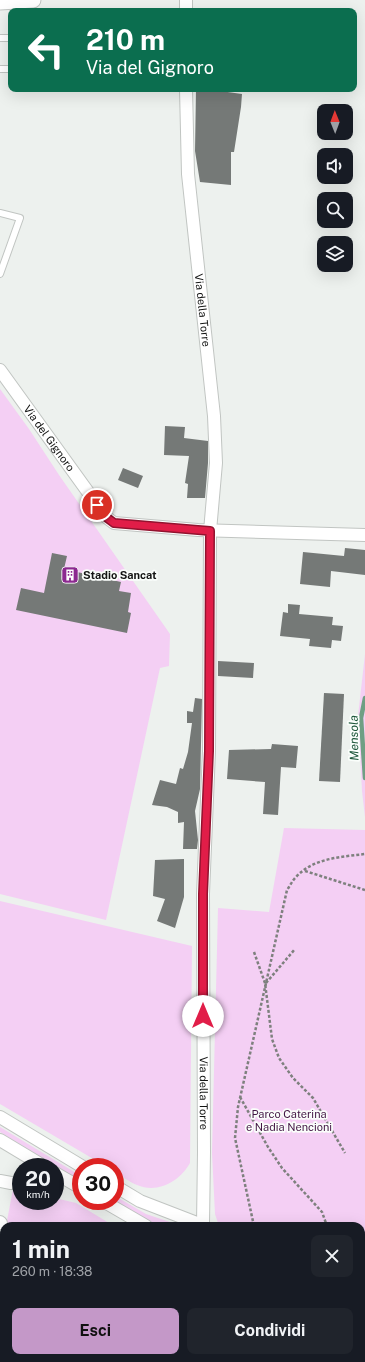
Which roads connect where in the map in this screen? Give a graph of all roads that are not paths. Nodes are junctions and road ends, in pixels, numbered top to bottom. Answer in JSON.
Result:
{"nodes":[{"id":1,"x":33,"y":0,"type":"edge"},
{"id":2,"x":0,"y":2,"type":"edge"},
{"id":3,"x":186,"y":92,"type":"edge"},
{"id":4,"x":0,"y":213,"type":"edge"},
{"id":5,"x":0,"y":274,"type":"edge"},
{"id":6,"x":0,"y":370,"type":"edge"},
{"id":7,"x":210,"y":531,"type":"junction"},
{"id":8,"x":365,"y":536,"type":"edge"},
{"id":9,"x":0,"y":1117,"type":"edge"},
{"id":10,"x":0,"y":1140,"type":"edge"},
{"id":11,"x":30,"y":1158,"type":"edge"},
{"id":12,"x":72,"y":1160,"type":"edge"},
{"id":13,"x":124,"y":1191,"type":"edge"},
{"id":14,"x":118,"y":1210,"type":"edge"},
{"id":15,"x":139,"y":1222,"type":"edge"},
{"id":16,"x":192,"y":1222,"type":"edge"},
{"id":17,"x":199,"y":1222,"type":"edge"}],
"edges":[{"from":1,"to":2,"type":"street"},
{"from":3,"to":7,"type":"street","name":"Via della Torre"},
{"from":4,"to":5,"type":"lane"},
{"from":6,"to":7,"type":"street","name":"Via del Gignoro"},
{"from":7,"to":8,"type":"street"},
{"from":7,"to":17,"type":"street","name":"Via della Torre"},
{"from":9,"to":12,"type":"street"},
{"from":10,"to":11,"type":"street"},
{"from":13,"to":16,"type":"street"},
{"from":14,"to":15,"type":"street"}]}
